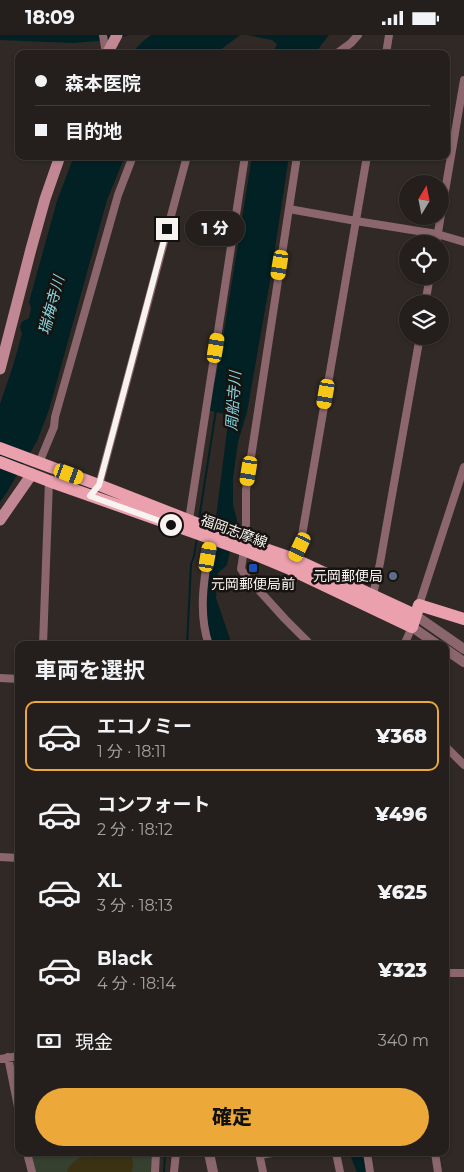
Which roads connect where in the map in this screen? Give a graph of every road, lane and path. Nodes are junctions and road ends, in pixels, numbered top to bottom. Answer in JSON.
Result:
{"nodes":[{"id":1,"x":358,"y":35,"type":"edge"},
{"id":2,"x":389,"y":35,"type":"edge"},
{"id":3,"x":341,"y":50,"type":"edge"},
{"id":4,"x":387,"y":50,"type":"edge"},
{"id":5,"x":464,"y":80,"type":"edge"},
{"id":6,"x":59,"y":160,"type":"edge"},
{"id":7,"x":132,"y":160,"type":"edge"},
{"id":8,"x":186,"y":160,"type":"edge"},
{"id":9,"x":244,"y":160,"type":"edge"},
{"id":10,"x":296,"y":160,"type":"edge"},
{"id":11,"x":366,"y":160,"type":"edge"},
{"id":12,"x":450,"y":160,"type":"edge"},
{"id":13,"x":450,"y":160,"type":"edge"},
{"id":14,"x":289,"y":209,"type":"junction"},
{"id":15,"x":356,"y":221,"type":"junction"},
{"id":16,"x":437,"y":234,"type":"junction"},
{"id":17,"x":464,"y":242,"type":"edge"},
{"id":18,"x":418,"y":345,"type":"edge"},
{"id":19,"x":0,"y":369,"type":"edge"},
{"id":20,"x":0,"y":448,"type":"edge"},
{"id":21,"x":0,"y":462,"type":"edge"},
{"id":22,"x":39,"y":463,"type":"junction"},
{"id":23,"x":464,"y":467,"type":"edge"},
{"id":24,"x":32,"y":474,"type":"junction"},
{"id":25,"x":48,"y":481,"type":"junction"},
{"id":26,"x":99,"y":485,"type":"junction"},
{"id":27,"x":90,"y":496,"type":"junction"},
{"id":28,"x":0,"y":520,"type":"edge"},
{"id":29,"x":188,"y":525,"type":"junction"},
{"id":30,"x":211,"y":539,"type":"junction"},
{"id":31,"x":242,"y":544,"type":"junction"},
{"id":32,"x":292,"y":564,"type":"junction"},
{"id":33,"x":373,"y":595,"type":"junction"},
{"id":34,"x":415,"y":616,"type":"junction"},
{"id":35,"x":464,"y":619,"type":"edge"},
{"id":36,"x":43,"y":641,"type":"edge"},
{"id":37,"x":207,"y":641,"type":"edge"},
{"id":38,"x":307,"y":641,"type":"edge"},
{"id":39,"x":406,"y":641,"type":"edge"},
{"id":40,"x":435,"y":641,"type":"edge"},
{"id":41,"x":464,"y":649,"type":"edge"},
{"id":42,"x":449,"y":652,"type":"edge"},
{"id":43,"x":464,"y":662,"type":"edge"},
{"id":44,"x":0,"y":677,"type":"edge"},
{"id":45,"x":15,"y":679,"type":"edge"},
{"id":46,"x":449,"y":750,"type":"edge"},
{"id":47,"x":464,"y":765,"type":"edge"},
{"id":48,"x":0,"y":857,"type":"edge"},
{"id":49,"x":15,"y":858,"type":"edge"},
{"id":50,"x":449,"y":973,"type":"edge"},
{"id":51,"x":464,"y":973,"type":"edge"},
{"id":52,"x":4,"y":1058,"type":"edge"},
{"id":53,"x":15,"y":1097,"type":"edge"},
{"id":54,"x":28,"y":1156,"type":"edge"},
{"id":55,"x":156,"y":1156,"type":"edge"},
{"id":56,"x":176,"y":1156,"type":"edge"},
{"id":57,"x":210,"y":1156,"type":"edge"},
{"id":58,"x":260,"y":1156,"type":"edge"},
{"id":59,"x":337,"y":1156,"type":"edge"},
{"id":60,"x":367,"y":1156,"type":"edge"},
{"id":61,"x":435,"y":1156,"type":"edge"},
{"id":62,"x":32,"y":1172,"type":"edge"},
{"id":63,"x":155,"y":1172,"type":"edge"},
{"id":64,"x":174,"y":1172,"type":"edge"},
{"id":65,"x":213,"y":1172,"type":"edge"},
{"id":66,"x":263,"y":1172,"type":"edge"},
{"id":67,"x":340,"y":1172,"type":"edge"},
{"id":68,"x":370,"y":1172,"type":"edge"},
{"id":69,"x":438,"y":1172,"type":"edge"}],
"edges":[{"from":1,"to":3,"type":"street"},
{"from":2,"to":4,"type":"street"},
{"from":5,"to":13,"type":"street"},
{"from":6,"to":19,"type":"main road"},
{"from":7,"to":22,"type":"street"},
{"from":8,"to":26,"type":"street"},
{"from":9,"to":29,"type":"street"},
{"from":10,"to":14,"type":"street"},
{"from":11,"to":15,"type":"street"},
{"from":12,"to":16,"type":"street"},
{"from":14,"to":15,"type":"street"},
{"from":14,"to":31,"type":"street"},
{"from":15,"to":16,"type":"street"},
{"from":15,"to":32,"type":"street"},
{"from":16,"to":17,"type":"street"},
{"from":18,"to":33,"type":"street"},
{"from":20,"to":22,"type":"main road","name":"福岡志摩線"},
{"from":21,"to":24,"type":"main road","name":"福岡志摩線"},
{"from":22,"to":26,"type":"main road","name":"福岡志摩線"},
{"from":23,"to":34,"type":"street"},
{"from":24,"to":25,"type":"main road","name":"福岡志摩線"},
{"from":24,"to":28,"type":"main road"},
{"from":25,"to":27,"type":"main road","name":"福岡志摩線"},
{"from":25,"to":36,"type":"street"},
{"from":26,"to":27,"type":"street"},
{"from":26,"to":29,"type":"main road","name":"福岡志摩線"},
{"from":27,"to":29,"type":"main road","name":"福岡志摩線"},
{"from":29,"to":30,"type":"main road","name":"福岡志摩線"},
{"from":29,"to":31,"type":"main road"},
{"from":30,"to":31,"type":"main road","name":"福岡志摩線"},
{"from":30,"to":37,"type":"street"},
{"from":31,"to":32,"type":"main road","name":"福岡志摩線"},
{"from":31,"to":38,"type":"street"},
{"from":32,"to":33,"type":"main road","name":"福岡志摩線"},
{"from":32,"to":34,"type":"main road","name":"福岡志摩線"},
{"from":33,"to":34,"type":"main road","name":"福岡志摩線"},
{"from":34,"to":35,"type":"main road","name":"福岡志摩線"},
{"from":34,"to":39,"type":"street"},
{"from":34,"to":40,"type":"street"},
{"from":34,"to":41,"type":"street"},
{"from":42,"to":43,"type":"street"},
{"from":44,"to":45,"type":"street"},
{"from":46,"to":47,"type":"street"},
{"from":48,"to":49,"type":"street"},
{"from":50,"to":51,"type":"street"},
{"from":52,"to":53,"type":"street"},
{"from":54,"to":62,"type":"street"},
{"from":55,"to":63,"type":"street"},
{"from":56,"to":64,"type":"street"},
{"from":57,"to":65,"type":"street"},
{"from":58,"to":66,"type":"street"},
{"from":59,"to":67,"type":"street"},
{"from":60,"to":68,"type":"street"},
{"from":61,"to":69,"type":"street"}]}
